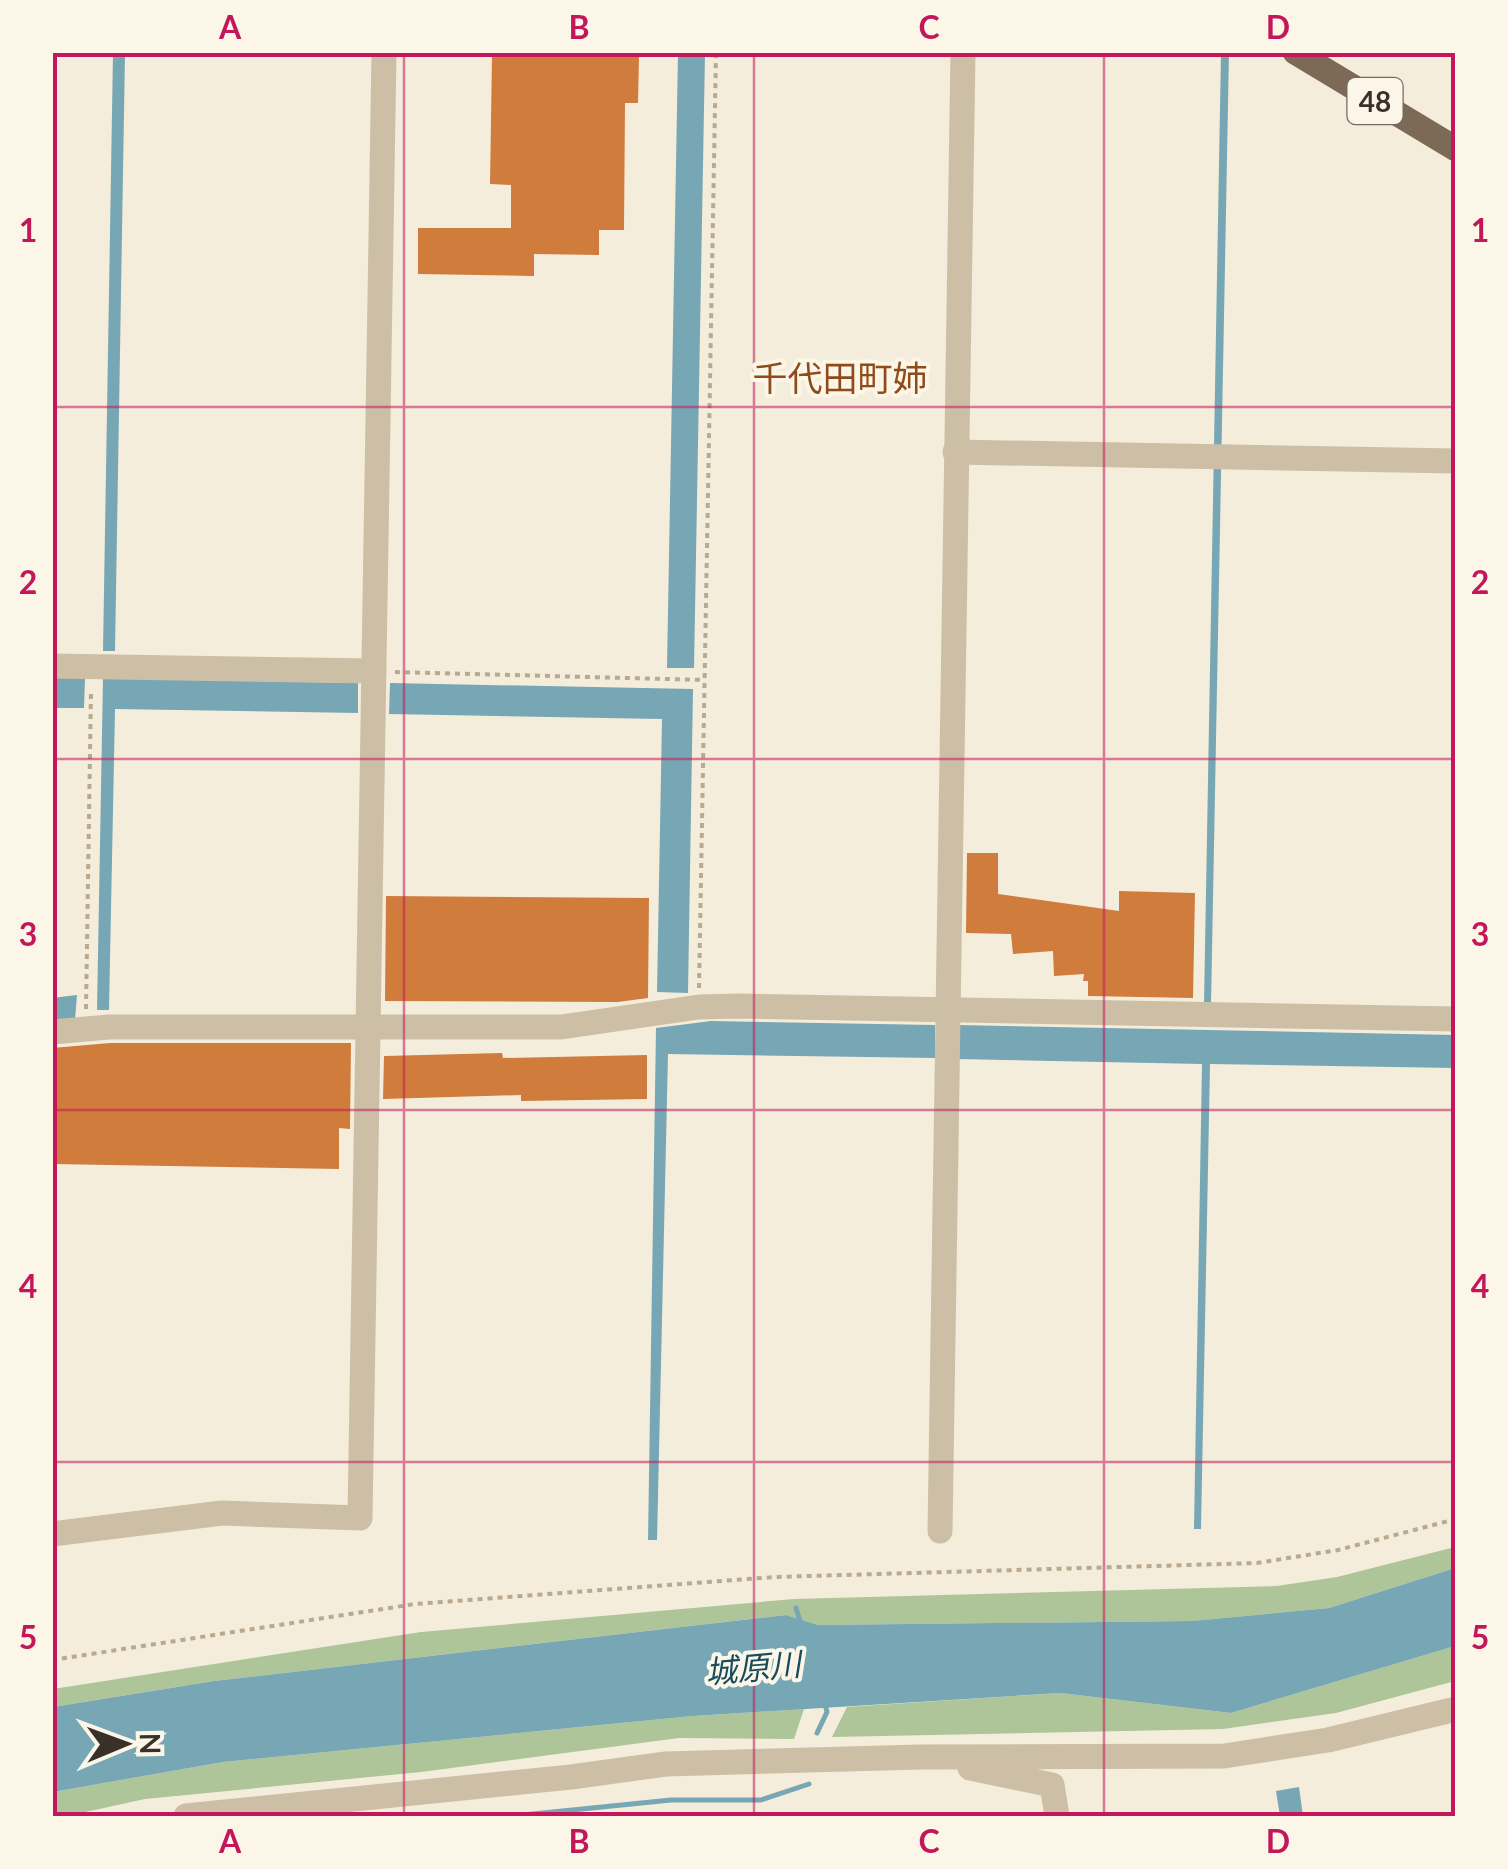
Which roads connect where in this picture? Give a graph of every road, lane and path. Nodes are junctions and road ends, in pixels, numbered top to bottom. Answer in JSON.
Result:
{"nodes":[{"id":1,"x":384,"y":52,"type":"edge"},
{"id":2,"x":716,"y":52,"type":"edge"},
{"id":3,"x":963,"y":52,"type":"edge"},
{"id":4,"x":1295,"y":52,"type":"edge"},
{"id":5,"x":1456,"y":149,"type":"edge"},
{"id":6,"x":955,"y":452,"type":"junction"},
{"id":7,"x":1456,"y":461,"type":"edge"},
{"id":8,"x":52,"y":666,"type":"edge"},
{"id":9,"x":92,"y":666,"type":"junction"},
{"id":10,"x":374,"y":672,"type":"junction"},
{"id":11,"x":706,"y":680,"type":"junction"},
{"id":12,"x":698,"y":1008,"type":"junction"},
{"id":13,"x":947,"y":1011,"type":"junction"},
{"id":14,"x":1456,"y":1019,"type":"edge"},
{"id":15,"x":369,"y":1028,"type":"junction"},
{"id":16,"x":86,"y":1029,"type":"junction"},
{"id":17,"x":52,"y":1032,"type":"edge"},
{"id":18,"x":1456,"y":1519,"type":"edge"},
{"id":19,"x":940,"y":1531,"type":"dead end"},
{"id":20,"x":52,"y":1534,"type":"edge"},
{"id":21,"x":52,"y":1660,"type":"edge"},
{"id":22,"x":1456,"y":1709,"type":"edge"},
{"id":23,"x":921,"y":1757,"type":"junction"},
{"id":24,"x":186,"y":1816,"type":"edge"},
{"id":25,"x":1057,"y":1816,"type":"edge"}],
"edges":[{"from":1,"to":10,"type":"street"},
{"from":2,"to":11,"type":"path"},
{"from":3,"to":6,"type":"street"},
{"from":4,"to":5,"type":"main road","number":"48"},
{"from":6,"to":7,"type":"street"},
{"from":6,"to":13,"type":"street"},
{"from":8,"to":9,"type":"street"},
{"from":9,"to":10,"type":"street"},
{"from":9,"to":16,"type":"path"},
{"from":10,"to":11,"type":"path"},
{"from":10,"to":15,"type":"street"},
{"from":11,"to":12,"type":"path"},
{"from":12,"to":13,"type":"street"},
{"from":12,"to":15,"type":"street"},
{"from":13,"to":14,"type":"street"},
{"from":13,"to":19,"type":"street"},
{"from":15,"to":16,"type":"street"},
{"from":15,"to":20,"type":"street"},
{"from":16,"to":17,"type":"street"},
{"from":18,"to":21,"type":"path"},
{"from":22,"to":23,"type":"street"},
{"from":23,"to":24,"type":"street"},
{"from":23,"to":25,"type":"street"}]}
